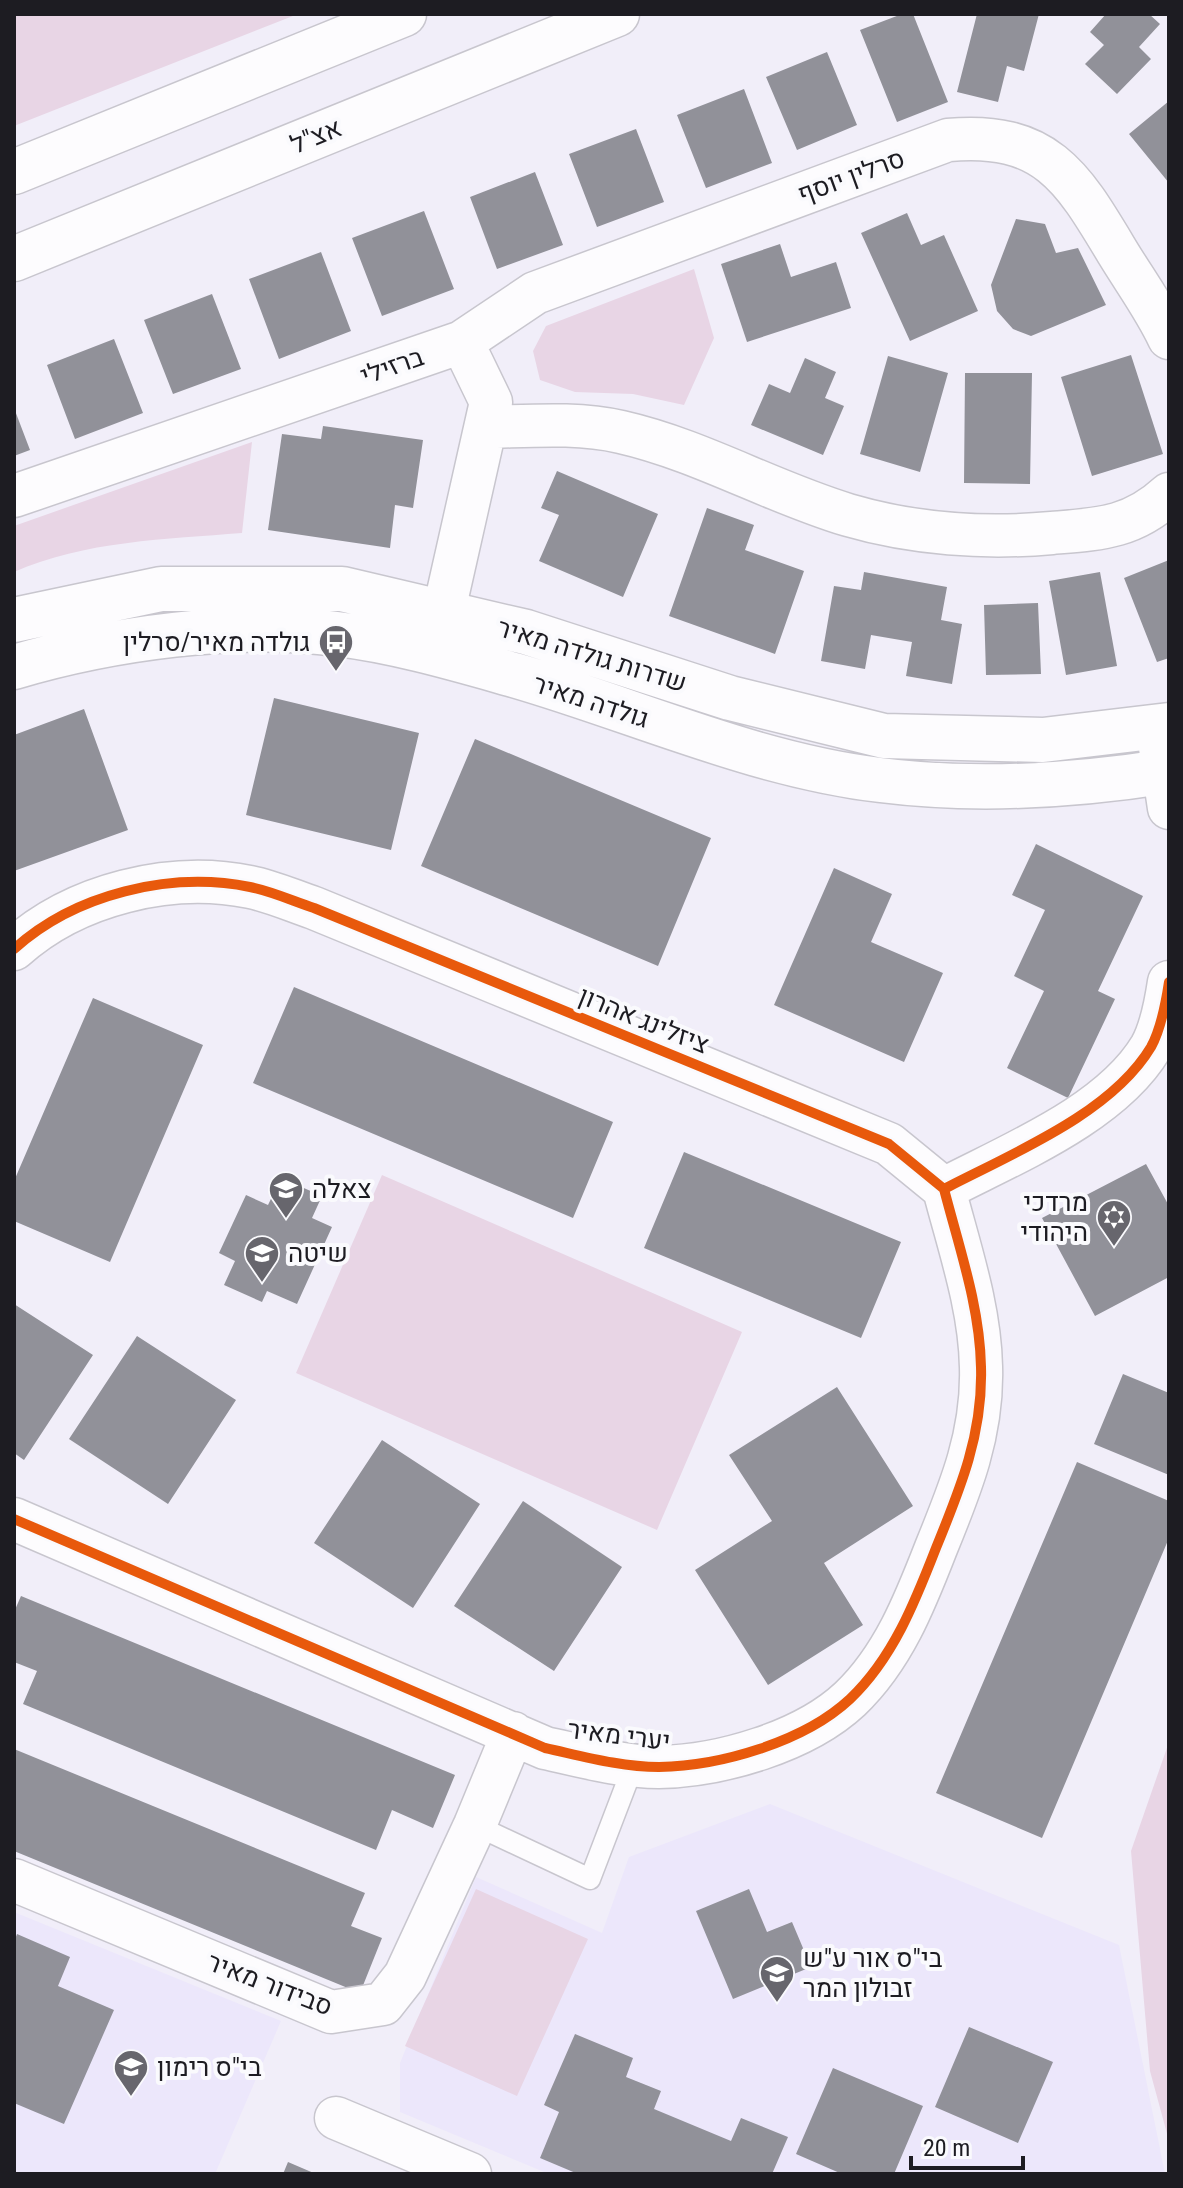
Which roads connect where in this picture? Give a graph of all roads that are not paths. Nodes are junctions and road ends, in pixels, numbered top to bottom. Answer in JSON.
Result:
{"nodes":[{"id":1,"x":404,"y":14,"type":"edge"},
{"id":2,"x":617,"y":14,"type":"edge"},
{"id":3,"x":14,"y":172,"type":"edge"},
{"id":4,"x":14,"y":259,"type":"edge"},
{"id":5,"x":1169,"y":338,"type":"edge"},
{"id":6,"x":462,"y":342,"type":"junction"},
{"id":7,"x":488,"y":427,"type":"junction"},
{"id":8,"x":1169,"y":494,"type":"edge"},
{"id":9,"x":14,"y":496,"type":"edge"},
{"id":10,"x":444,"y":612,"type":"junction"},
{"id":11,"x":14,"y":620,"type":"edge"},
{"id":12,"x":434,"y":655,"type":"junction"},
{"id":13,"x":14,"y":667,"type":"edge"},
{"id":14,"x":1163,"y":726,"type":"edge"},
{"id":15,"x":1168,"y":783,"type":"edge"},
{"id":16,"x":14,"y":949,"type":"edge"},
{"id":17,"x":1169,"y":982,"type":"edge"},
{"id":18,"x":944,"y":1189,"type":"junction"},
{"id":19,"x":14,"y":1519,"type":"edge"},
{"id":20,"x":513,"y":1733,"type":"junction"},
{"id":21,"x":634,"y":1764,"type":"junction"},
{"id":22,"x":475,"y":1825,"type":"junction"},
{"id":23,"x":14,"y":1880,"type":"edge"},
{"id":24,"x":336,"y":2118,"type":"dead end"},
{"id":25,"x":470,"y":2174,"type":"edge"}],
"edges":[{"from":1,"to":3,"type":"street"},
{"from":2,"to":4,"type":"street","name":"אצ\"ל"},
{"from":5,"to":6,"type":"street","name":"סרלין יוסף"},
{"from":6,"to":7,"type":"street"},
{"from":6,"to":9,"type":"street","name":"ברזילי"},
{"from":7,"to":8,"type":"street"},
{"from":7,"to":10,"type":"street"},
{"from":10,"to":11,"type":"street","name":"שדרות גולדה מאיר"},
{"from":10,"to":12,"type":"street"},
{"from":10,"to":14,"type":"street","name":"שדרות גולדה מאיר"},
{"from":12,"to":13,"type":"street","name":"גולדה מאיר"},
{"from":12,"to":15,"type":"street","name":"גולדה מאיר"},
{"from":14,"to":15,"type":"street"},
{"from":16,"to":18,"type":"street","name":"ציזלינג אהרון"},
{"from":17,"to":18,"type":"street"},
{"from":18,"to":21,"type":"street","name":"יערי מאיר"},
{"from":19,"to":20,"type":"street","name":"יערי מאיר"},
{"from":20,"to":21,"type":"street","name":"יערי מאיר"},
{"from":20,"to":22,"type":"street","name":"סבידור מאיר"},
{"from":21,"to":22,"type":"lane"},
{"from":22,"to":23,"type":"street","name":"סבידור מאיר"},
{"from":24,"to":25,"type":"street"}]}
